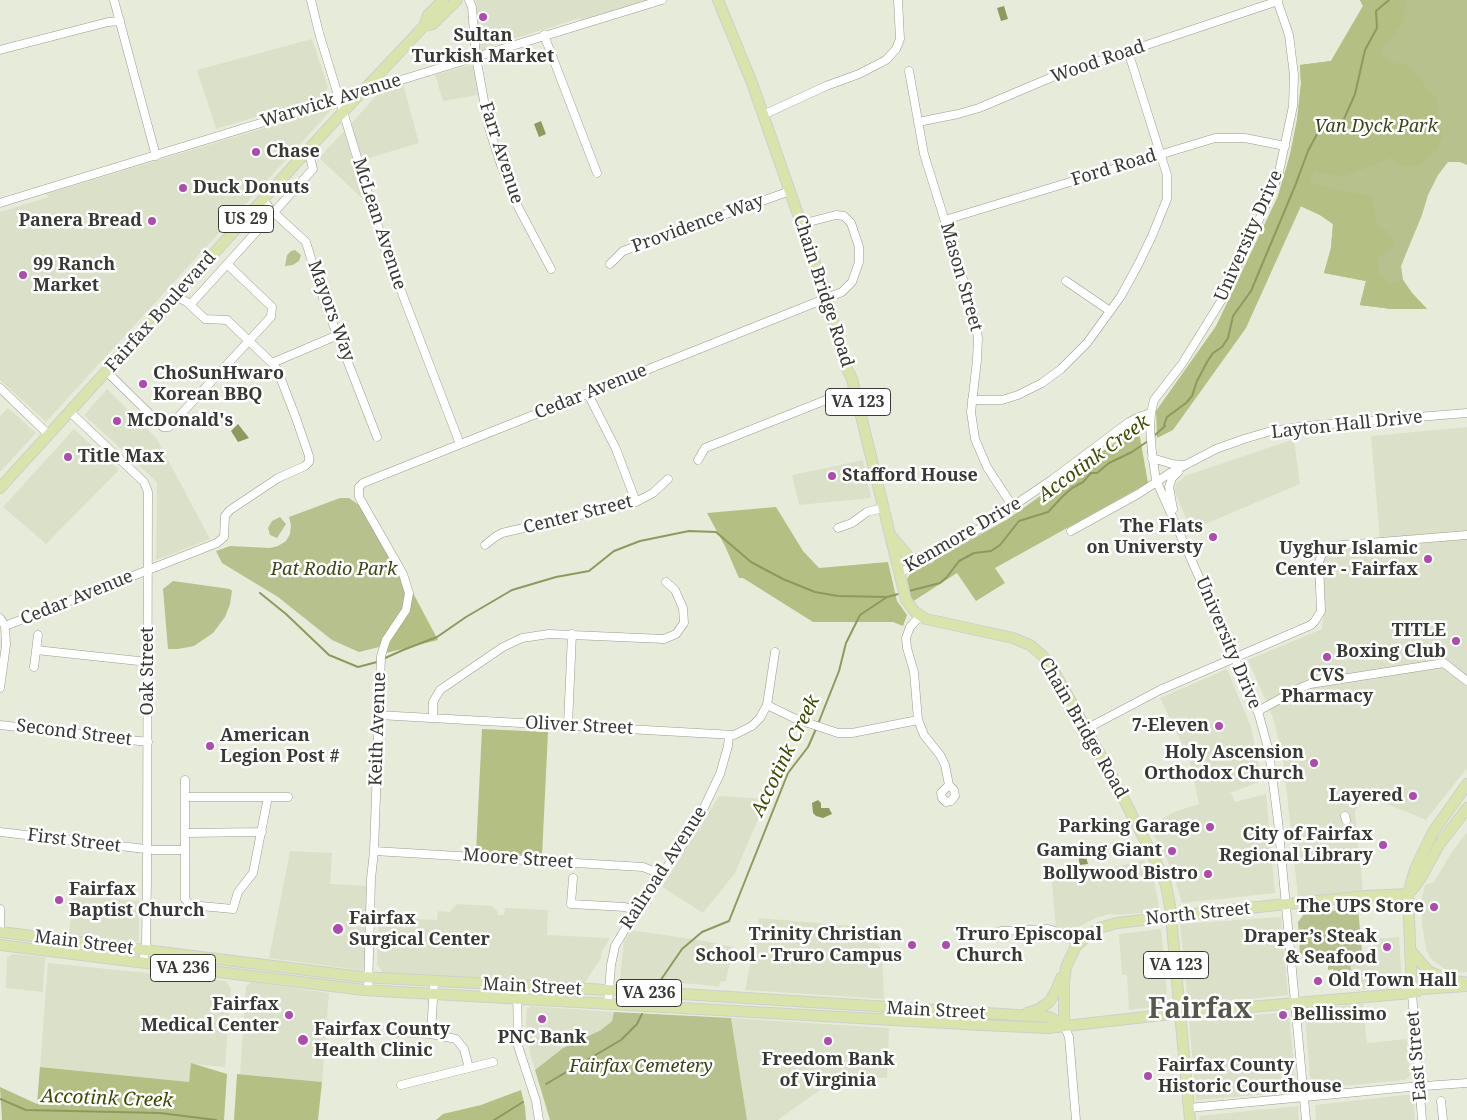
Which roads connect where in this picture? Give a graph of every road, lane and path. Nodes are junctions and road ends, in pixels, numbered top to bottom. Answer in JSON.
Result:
{"nodes":[{"id":1,"x":114,"y":0,"type":"edge"},
{"id":2,"x":312,"y":0,"type":"edge"},
{"id":3,"x":442,"y":0,"type":"edge"},
{"id":4,"x":457,"y":0,"type":"edge"},
{"id":5,"x":469,"y":0,"type":"edge"},
{"id":6,"x":662,"y":0,"type":"edge"},
{"id":7,"x":718,"y":0,"type":"edge"},
{"id":8,"x":898,"y":0,"type":"edge"},
{"id":9,"x":1278,"y":1,"type":"edge"},
{"id":10,"x":120,"y":21,"type":"junction"},
{"id":11,"x":424,"y":26,"type":"junction"},
{"id":12,"x":544,"y":36,"type":"junction"},
{"id":13,"x":0,"y":50,"type":"edge"},
{"id":14,"x":1128,"y":51,"type":"junction"},
{"id":15,"x":476,"y":57,"type":"junction"},
{"id":16,"x":909,"y":71,"type":"dead end"},
{"id":17,"x":361,"y":93,"type":"junction"},
{"id":18,"x":338,"y":99,"type":"junction"},
{"id":19,"x":343,"y":112,"type":"junction"},
{"id":20,"x":763,"y":115,"type":"junction"},
{"id":21,"x":918,"y":122,"type":"junction"},
{"id":22,"x":1285,"y":146,"type":"junction"},
{"id":23,"x":308,"y":150,"type":"junction"},
{"id":24,"x":1161,"y":154,"type":"junction"},
{"id":25,"x":156,"y":156,"type":"junction"},
{"id":26,"x":597,"y":173,"type":"dead end"},
{"id":27,"x":790,"y":191,"type":"junction"},
{"id":28,"x":263,"y":199,"type":"junction"},
{"id":29,"x":0,"y":203,"type":"edge"},
{"id":30,"x":274,"y":213,"type":"junction"},
{"id":31,"x":945,"y":220,"type":"junction"},
{"id":32,"x":801,"y":224,"type":"junction"},
{"id":33,"x":227,"y":264,"type":"junction"},
{"id":34,"x":610,"y":264,"type":"dead end"},
{"id":35,"x":551,"y":268,"type":"dead end"},
{"id":36,"x":1066,"y":281,"type":"dead end"},
{"id":37,"x":175,"y":296,"type":"junction"},
{"id":38,"x":827,"y":298,"type":"junction"},
{"id":39,"x":190,"y":305,"type":"junction"},
{"id":40,"x":1110,"y":311,"type":"junction"},
{"id":41,"x":338,"y":335,"type":"junction"},
{"id":42,"x":248,"y":341,"type":"junction"},
{"id":43,"x":272,"y":362,"type":"junction"},
{"id":44,"x":107,"y":372,"type":"junction"},
{"id":45,"x":0,"y":388,"type":"edge"},
{"id":46,"x":855,"y":390,"type":"junction"},
{"id":47,"x":588,"y":394,"type":"junction"},
{"id":48,"x":972,"y":400,"type":"junction"},
{"id":49,"x":70,"y":412,"type":"junction"},
{"id":50,"x":1151,"y":412,"type":"junction"},
{"id":51,"x":1467,"y":413,"type":"edge"},
{"id":52,"x":49,"y":435,"type":"junction"},
{"id":53,"x":377,"y":437,"type":"dead end"},
{"id":54,"x":460,"y":444,"type":"junction"},
{"id":55,"x":1152,"y":456,"type":"junction"},
{"id":56,"x":698,"y":460,"type":"dead end"},
{"id":57,"x":1185,"y":465,"type":"junction"},
{"id":58,"x":668,"y":479,"type":"dead end"},
{"id":59,"x":1156,"y":480,"type":"junction"},
{"id":60,"x":0,"y":488,"type":"edge"},
{"id":61,"x":358,"y":489,"type":"joint"},
{"id":62,"x":636,"y":502,"type":"junction"},
{"id":63,"x":1013,"y":507,"type":"junction"},
{"id":64,"x":883,"y":508,"type":"junction"},
{"id":65,"x":1175,"y":521,"type":"junction"},
{"id":66,"x":886,"y":524,"type":"junction"},
{"id":67,"x":838,"y":528,"type":"dead end"},
{"id":68,"x":1071,"y":531,"type":"dead end"},
{"id":69,"x":1467,"y":535,"type":"edge"},
{"id":70,"x":485,"y":545,"type":"dead end"},
{"id":71,"x":930,"y":558,"type":"junction"},
{"id":72,"x":148,"y":570,"type":"junction"},
{"id":73,"x":900,"y":577,"type":"junction"},
{"id":74,"x":666,"y":582,"type":"dead end"},
{"id":75,"x":920,"y":616,"type":"junction"},
{"id":76,"x":0,"y":618,"type":"edge"},
{"id":77,"x":5,"y":626,"type":"junction"},
{"id":78,"x":572,"y":634,"type":"junction"},
{"id":79,"x":38,"y":635,"type":"dead end"},
{"id":80,"x":36,"y":650,"type":"junction"},
{"id":81,"x":775,"y":652,"type":"dead end"},
{"id":82,"x":1235,"y":659,"type":"junction"},
{"id":83,"x":148,"y":662,"type":"junction"},
{"id":84,"x":34,"y":667,"type":"dead end"},
{"id":85,"x":1467,"y":681,"type":"edge"},
{"id":86,"x":0,"y":688,"type":"edge"},
{"id":87,"x":767,"y":705,"type":"junction"},
{"id":88,"x":1258,"y":711,"type":"junction"},
{"id":89,"x":378,"y":715,"type":"junction"},
{"id":90,"x":433,"y":718,"type":"junction"},
{"id":91,"x":918,"y":720,"type":"junction"},
{"id":92,"x":568,"y":724,"type":"junction"},
{"id":93,"x":0,"y":725,"type":"edge"},
{"id":94,"x":1086,"y":729,"type":"junction"},
{"id":95,"x":729,"y":735,"type":"junction"},
{"id":96,"x":148,"y":742,"type":"junction"},
{"id":97,"x":185,"y":780,"type":"dead end"},
{"id":98,"x":1467,"y":784,"type":"edge"},
{"id":99,"x":949,"y":785,"type":"dead end"},
{"id":100,"x":268,"y":797,"type":"junction"},
{"id":101,"x":288,"y":797,"type":"dead end"},
{"id":102,"x":186,"y":798,"type":"junction"},
{"id":103,"x":1467,"y":808,"type":"edge"},
{"id":104,"x":0,"y":832,"type":"edge"},
{"id":105,"x":262,"y":832,"type":"junction"},
{"id":106,"x":186,"y":833,"type":"junction"},
{"id":107,"x":147,"y":849,"type":"junction"},
{"id":108,"x":185,"y":850,"type":"junction"},
{"id":109,"x":374,"y":851,"type":"junction"},
{"id":110,"x":662,"y":874,"type":"junction"},
{"id":111,"x":573,"y":878,"type":"dead end"},
{"id":112,"x":1408,"y":894,"type":"junction"},
{"id":113,"x":1286,"y":904,"type":"junction"},
{"id":114,"x":0,"y":909,"type":"edge"},
{"id":115,"x":636,"y":911,"type":"junction"},
{"id":116,"x":1171,"y":917,"type":"junction"},
{"id":117,"x":0,"y":930,"type":"edge"},
{"id":118,"x":974,"y":937,"type":"dead end"},
{"id":119,"x":1078,"y":944,"type":"junction"},
{"id":120,"x":0,"y":945,"type":"edge"},
{"id":121,"x":145,"y":950,"type":"junction"},
{"id":122,"x":1410,"y":950,"type":"junction"},
{"id":123,"x":143,"y":963,"type":"junction"},
{"id":124,"x":1066,"y":967,"type":"junction"},
{"id":125,"x":369,"y":978,"type":"junction"},
{"id":126,"x":434,"y":982,"type":"junction"},
{"id":127,"x":1467,"y":982,"type":"edge"},
{"id":128,"x":517,"y":986,"type":"junction"},
{"id":129,"x":1467,"y":986,"type":"edge"},
{"id":130,"x":368,"y":990,"type":"junction"},
{"id":131,"x":609,"y":991,"type":"junction"},
{"id":132,"x":1467,"y":992,"type":"edge"},
{"id":133,"x":1412,"y":993,"type":"junction"},
{"id":134,"x":434,"y":994,"type":"junction"},
{"id":135,"x":516,"y":999,"type":"junction"},
{"id":136,"x":1296,"y":1002,"type":"junction"},
{"id":137,"x":608,"y":1003,"type":"junction"},
{"id":138,"x":808,"y":1003,"type":"junction"},
{"id":139,"x":1180,"y":1013,"type":"junction"},
{"id":140,"x":808,"y":1015,"type":"junction"},
{"id":141,"x":1011,"y":1015,"type":"junction"},
{"id":142,"x":1064,"y":1025,"type":"junction"},
{"id":143,"x":398,"y":1032,"type":"dead end"},
{"id":144,"x":431,"y":1034,"type":"junction"},
{"id":145,"x":493,"y":1062,"type":"dead end"},
{"id":146,"x":469,"y":1068,"type":"junction"},
{"id":147,"x":1467,"y":1083,"type":"edge"},
{"id":148,"x":401,"y":1085,"type":"dead end"},
{"id":149,"x":1419,"y":1086,"type":"junction"},
{"id":150,"x":1304,"y":1098,"type":"junction"},
{"id":151,"x":1440,"y":1100,"type":"dead end"},
{"id":152,"x":1190,"y":1108,"type":"junction"},
{"id":153,"x":539,"y":1120,"type":"edge"},
{"id":154,"x":1076,"y":1120,"type":"edge"},
{"id":155,"x":1190,"y":1120,"type":"edge"},
{"id":156,"x":1306,"y":1120,"type":"edge"},
{"id":157,"x":1422,"y":1120,"type":"edge"},
{"id":158,"x":1442,"y":1120,"type":"edge"}],
"edges":[{"from":1,"to":10,"type":"street"},
{"from":2,"to":18,"type":"street","name":"McLean Avenue"},
{"from":3,"to":11,"type":"main road","name":"Fairfax Boulevard","number":"US 29"},
{"from":4,"to":11,"type":"main road","name":"Fairfax Boulevard","number":"US 29"},
{"from":5,"to":15,"type":"street","name":"Farr Avenue"},
{"from":6,"to":12,"type":"street","name":"Warwick Avenue"},
{"from":7,"to":20,"type":"main road","name":"Chain Bridge Road","number":"VA 123"},
{"from":8,"to":20,"type":"street"},
{"from":9,"to":14,"type":"street","name":"Wood Road"},
{"from":9,"to":22,"type":"street","name":"University Drive"},
{"from":10,"to":13,"type":"street"},
{"from":10,"to":25,"type":"street"},
{"from":11,"to":17,"type":"main road","name":"Fairfax Boulevard","number":"US 29"},
{"from":12,"to":15,"type":"street","name":"Warwick Avenue"},
{"from":12,"to":26,"type":"street"},
{"from":14,"to":21,"type":"street","name":"Wood Road"},
{"from":14,"to":24,"type":"street"},
{"from":15,"to":17,"type":"street","name":"Warwick Avenue"},
{"from":15,"to":35,"type":"street","name":"Farr Avenue"},
{"from":16,"to":21,"type":"street","name":"Mason Street"},
{"from":17,"to":18,"type":"street","name":"Warwick Avenue"},
{"from":17,"to":19,"type":"main road","name":"Fairfax Boulevard","number":"US 29"},
{"from":18,"to":19,"type":"street","name":"McLean Avenue"},
{"from":18,"to":25,"type":"street","name":"Warwick Avenue"},
{"from":19,"to":23,"type":"main road","name":"Fairfax Boulevard","number":"US 29"},
{"from":19,"to":54,"type":"street","name":"McLean Avenue"},
{"from":20,"to":27,"type":"main road","name":"Chain Bridge Road","number":"VA 123"},
{"from":21,"to":31,"type":"street","name":"Mason Street"},
{"from":22,"to":24,"type":"street","name":"Ford Road"},
{"from":22,"to":50,"type":"street","name":"University Drive"},
{"from":23,"to":28,"type":"main road","name":"Fairfax Boulevard","number":"US 29"},
{"from":23,"to":30,"type":"street"},
{"from":24,"to":31,"type":"street","name":"Ford Road"},
{"from":24,"to":40,"type":"street"},
{"from":25,"to":29,"type":"street","name":"Warwick Avenue"},
{"from":27,"to":32,"type":"main road","name":"Chain Bridge Road","number":"VA 123"},
{"from":27,"to":34,"type":"street","name":"Providence Way"},
{"from":28,"to":30,"type":"street","name":"Mayors Way"},
{"from":28,"to":37,"type":"main road","name":"Fairfax Boulevard","number":"US 29"},
{"from":30,"to":33,"type":"street"},
{"from":30,"to":41,"type":"street","name":"Mayors Way"},
{"from":31,"to":48,"type":"street","name":"Mason Street"},
{"from":32,"to":38,"type":"main road","name":"Chain Bridge Road","number":"VA 123"},
{"from":32,"to":38,"type":"street","name":"Cedar Avenue"},
{"from":33,"to":39,"type":"street"},
{"from":33,"to":42,"type":"street"},
{"from":36,"to":40,"type":"street"},
{"from":37,"to":39,"type":"street"},
{"from":37,"to":44,"type":"main road","name":"Fairfax Boulevard","number":"US 29"},
{"from":38,"to":46,"type":"main road","name":"Chain Bridge Road","number":"VA 123"},
{"from":38,"to":47,"type":"street","name":"Cedar Avenue"},
{"from":39,"to":42,"type":"street"},
{"from":40,"to":48,"type":"street"},
{"from":41,"to":43,"type":"street"},
{"from":41,"to":53,"type":"street","name":"Mayors Way"},
{"from":42,"to":43,"type":"street"},
{"from":42,"to":44,"type":"street"},
{"from":43,"to":72,"type":"street","name":"Cedar Avenue"},
{"from":44,"to":49,"type":"main road","name":"Fairfax Boulevard","number":"US 29"},
{"from":45,"to":52,"type":"street"},
{"from":46,"to":56,"type":"street"},
{"from":46,"to":64,"type":"main road","name":"Chain Bridge Road","number":"VA 123"},
{"from":47,"to":54,"type":"street","name":"Cedar Avenue"},
{"from":47,"to":62,"type":"street"},
{"from":48,"to":63,"type":"street","name":"Mason Street"},
{"from":49,"to":52,"type":"main road","name":"Fairfax Boulevard","number":"US 29"},
{"from":49,"to":72,"type":"street","name":"Oak Street"},
{"from":50,"to":55,"type":"street","name":"University Drive"},
{"from":50,"to":63,"type":"street","name":"Kenmore Drive"},
{"from":51,"to":57,"type":"street","name":"Layton Hall Drive"},
{"from":52,"to":60,"type":"main road","name":"Fairfax Boulevard","number":"US 29"},
{"from":54,"to":61,"type":"street","name":"Cedar Avenue"},
{"from":55,"to":57,"type":"street"},
{"from":55,"to":59,"type":"street","name":"University Drive"},
{"from":57,"to":59,"type":"street","name":"Layton Hall Drive"},
{"from":57,"to":65,"type":"street"},
{"from":58,"to":62,"type":"street","name":"Center Street"},
{"from":59,"to":65,"type":"street","name":"University Drive"},
{"from":59,"to":68,"type":"street","name":"Layton Hall Drive"},
{"from":61,"to":89,"type":"street","name":"Keith Avenue"},
{"from":62,"to":70,"type":"street","name":"Center Street"},
{"from":63,"to":71,"type":"street","name":"Kenmore Drive"},
{"from":64,"to":66,"type":"main road","name":"Chain Bridge Road","number":"VA 123"},
{"from":64,"to":67,"type":"street"},
{"from":65,"to":82,"type":"street","name":"University Drive"},
{"from":66,"to":71,"type":"main road"},
{"from":66,"to":73,"type":"main road","name":"Chain Bridge Road","number":"VA 123"},
{"from":69,"to":82,"type":"street"},
{"from":71,"to":73,"type":"street","name":"Kenmore Drive"},
{"from":72,"to":77,"type":"street","name":"Cedar Avenue"},
{"from":72,"to":83,"type":"street","name":"Oak Street"},
{"from":73,"to":75,"type":"main road","name":"Chain Bridge Road","number":"VA 123"},
{"from":74,"to":78,"type":"street"},
{"from":75,"to":91,"type":"street"},
{"from":75,"to":94,"type":"main road","name":"Chain Bridge Road","number":"VA 123"},
{"from":76,"to":77,"type":"street"},
{"from":77,"to":86,"type":"street"},
{"from":78,"to":90,"type":"street"},
{"from":78,"to":92,"type":"street"},
{"from":79,"to":80,"type":"street"},
{"from":80,"to":83,"type":"street"},
{"from":80,"to":84,"type":"street"},
{"from":81,"to":87,"type":"street"},
{"from":82,"to":88,"type":"street","name":"University Drive"},
{"from":82,"to":94,"type":"street"},
{"from":83,"to":96,"type":"street","name":"Oak Street"},
{"from":85,"to":88,"type":"street"},
{"from":87,"to":91,"type":"street"},
{"from":87,"to":95,"type":"street","name":"Oliver Street"},
{"from":88,"to":113,"type":"street","name":"University Drive"},
{"from":89,"to":90,"type":"street","name":"Oliver Street"},
{"from":89,"to":109,"type":"street","name":"Keith Avenue"},
{"from":90,"to":92,"type":"street","name":"Oliver Street"},
{"from":91,"to":99,"type":"street"},
{"from":92,"to":95,"type":"street","name":"Oliver Street"},
{"from":93,"to":96,"type":"street","name":"Second Street"},
{"from":94,"to":116,"type":"main road","name":"Chain Bridge Road","number":"VA 123"},
{"from":95,"to":110,"type":"street","name":"Railroad Avenue"},
{"from":96,"to":107,"type":"street","name":"Oak Street"},
{"from":97,"to":102,"type":"street"},
{"from":98,"to":112,"type":"main road"},
{"from":100,"to":101,"type":"street"},
{"from":100,"to":102,"type":"street"},
{"from":100,"to":105,"type":"street"},
{"from":102,"to":106,"type":"street"},
{"from":103,"to":112,"type":"main road"},
{"from":104,"to":107,"type":"street","name":"First Street"},
{"from":105,"to":106,"type":"street"},
{"from":105,"to":108,"type":"street"},
{"from":106,"to":108,"type":"street"},
{"from":107,"to":108,"type":"street","name":"First Street"},
{"from":107,"to":121,"type":"street","name":"Oak Street"},
{"from":109,"to":110,"type":"street","name":"Moore Street"},
{"from":109,"to":125,"type":"street","name":"Keith Avenue"},
{"from":110,"to":115,"type":"street","name":"Railroad Avenue"},
{"from":111,"to":115,"type":"street"},
{"from":112,"to":113,"type":"main road","name":"North Street"},
{"from":112,"to":122,"type":"main road"},
{"from":113,"to":116,"type":"main road","name":"North Street"},
{"from":113,"to":136,"type":"street","name":"University Drive"},
{"from":114,"to":117,"type":"street"},
{"from":115,"to":131,"type":"street","name":"Railroad Avenue"},
{"from":116,"to":119,"type":"main road","name":"North Street"},
{"from":116,"to":139,"type":"main road","name":"Chain Bridge Road","number":"VA 123"},
{"from":117,"to":121,"type":"main road","name":"Main Street","number":"VA 236"},
{"from":118,"to":119,"type":"street"},
{"from":119,"to":124,"type":"main road","name":"North Street"},
{"from":120,"to":123,"type":"main road","name":"Main Street","number":"VA 236"},
{"from":121,"to":123,"type":"street","name":"Oak Street"},
{"from":121,"to":125,"type":"main road","name":"Main Street","number":"VA 236"},
{"from":122,"to":127,"type":"main road"},
{"from":122,"to":133,"type":"main road"},
{"from":123,"to":130,"type":"main road","name":"Main Street","number":"VA 236"},
{"from":124,"to":141,"type":"main road"},
{"from":124,"to":142,"type":"main road","name":"North Street"},
{"from":125,"to":126,"type":"main road","name":"Main Street","number":"VA 236"},
{"from":125,"to":130,"type":"street","name":"Keith Avenue"},
{"from":126,"to":128,"type":"main road","name":"Main Street","number":"VA 236"},
{"from":126,"to":134,"type":"street"},
{"from":128,"to":131,"type":"main road","name":"Main Street","number":"VA 236"},
{"from":128,"to":135,"type":"street"},
{"from":129,"to":133,"type":"main road","name":"Main Street"},
{"from":130,"to":134,"type":"main road","name":"Main Street","number":"VA 236"},
{"from":131,"to":137,"type":"street","name":"Railroad Avenue"},
{"from":131,"to":138,"type":"main road","name":"Main Street","number":"VA 236"},
{"from":132,"to":133,"type":"main road","name":"Main Street","number":"VA 236"},
{"from":133,"to":136,"type":"main road","name":"Main Street","number":"VA 236"},
{"from":133,"to":149,"type":"street","name":"East Street"},
{"from":134,"to":135,"type":"main road","name":"Main Street","number":"VA 236"},
{"from":134,"to":144,"type":"street"},
{"from":135,"to":137,"type":"main road","name":"Main Street","number":"VA 236"},
{"from":135,"to":153,"type":"street"},
{"from":136,"to":139,"type":"main road","name":"Main Street","number":"VA 236"},
{"from":136,"to":150,"type":"street","name":"University Drive"},
{"from":137,"to":140,"type":"main road","name":"Main Street","number":"VA 236"},
{"from":138,"to":140,"type":"main road"},
{"from":138,"to":141,"type":"main road","name":"Main Street","number":"VA 236"},
{"from":139,"to":142,"type":"main road","name":"Main Street","number":"VA 236"},
{"from":139,"to":152,"type":"main road","name":"Chain Bridge Road","number":"VA 123"},
{"from":140,"to":142,"type":"main road","name":"Main Street","number":"VA 236"},
{"from":141,"to":142,"type":"main road","name":"Main Street"},
{"from":142,"to":154,"type":"street"},
{"from":143,"to":144,"type":"street"},
{"from":144,"to":146,"type":"street"},
{"from":145,"to":146,"type":"street"},
{"from":146,"to":148,"type":"street"},
{"from":147,"to":149,"type":"street"},
{"from":149,"to":150,"type":"street"},
{"from":149,"to":157,"type":"street","name":"East Street"},
{"from":150,"to":152,"type":"street"},
{"from":150,"to":156,"type":"street","name":"University Drive"},
{"from":151,"to":158,"type":"street"},
{"from":152,"to":155,"type":"main road","name":"Chain Bridge Road","number":"VA 123"}]}
